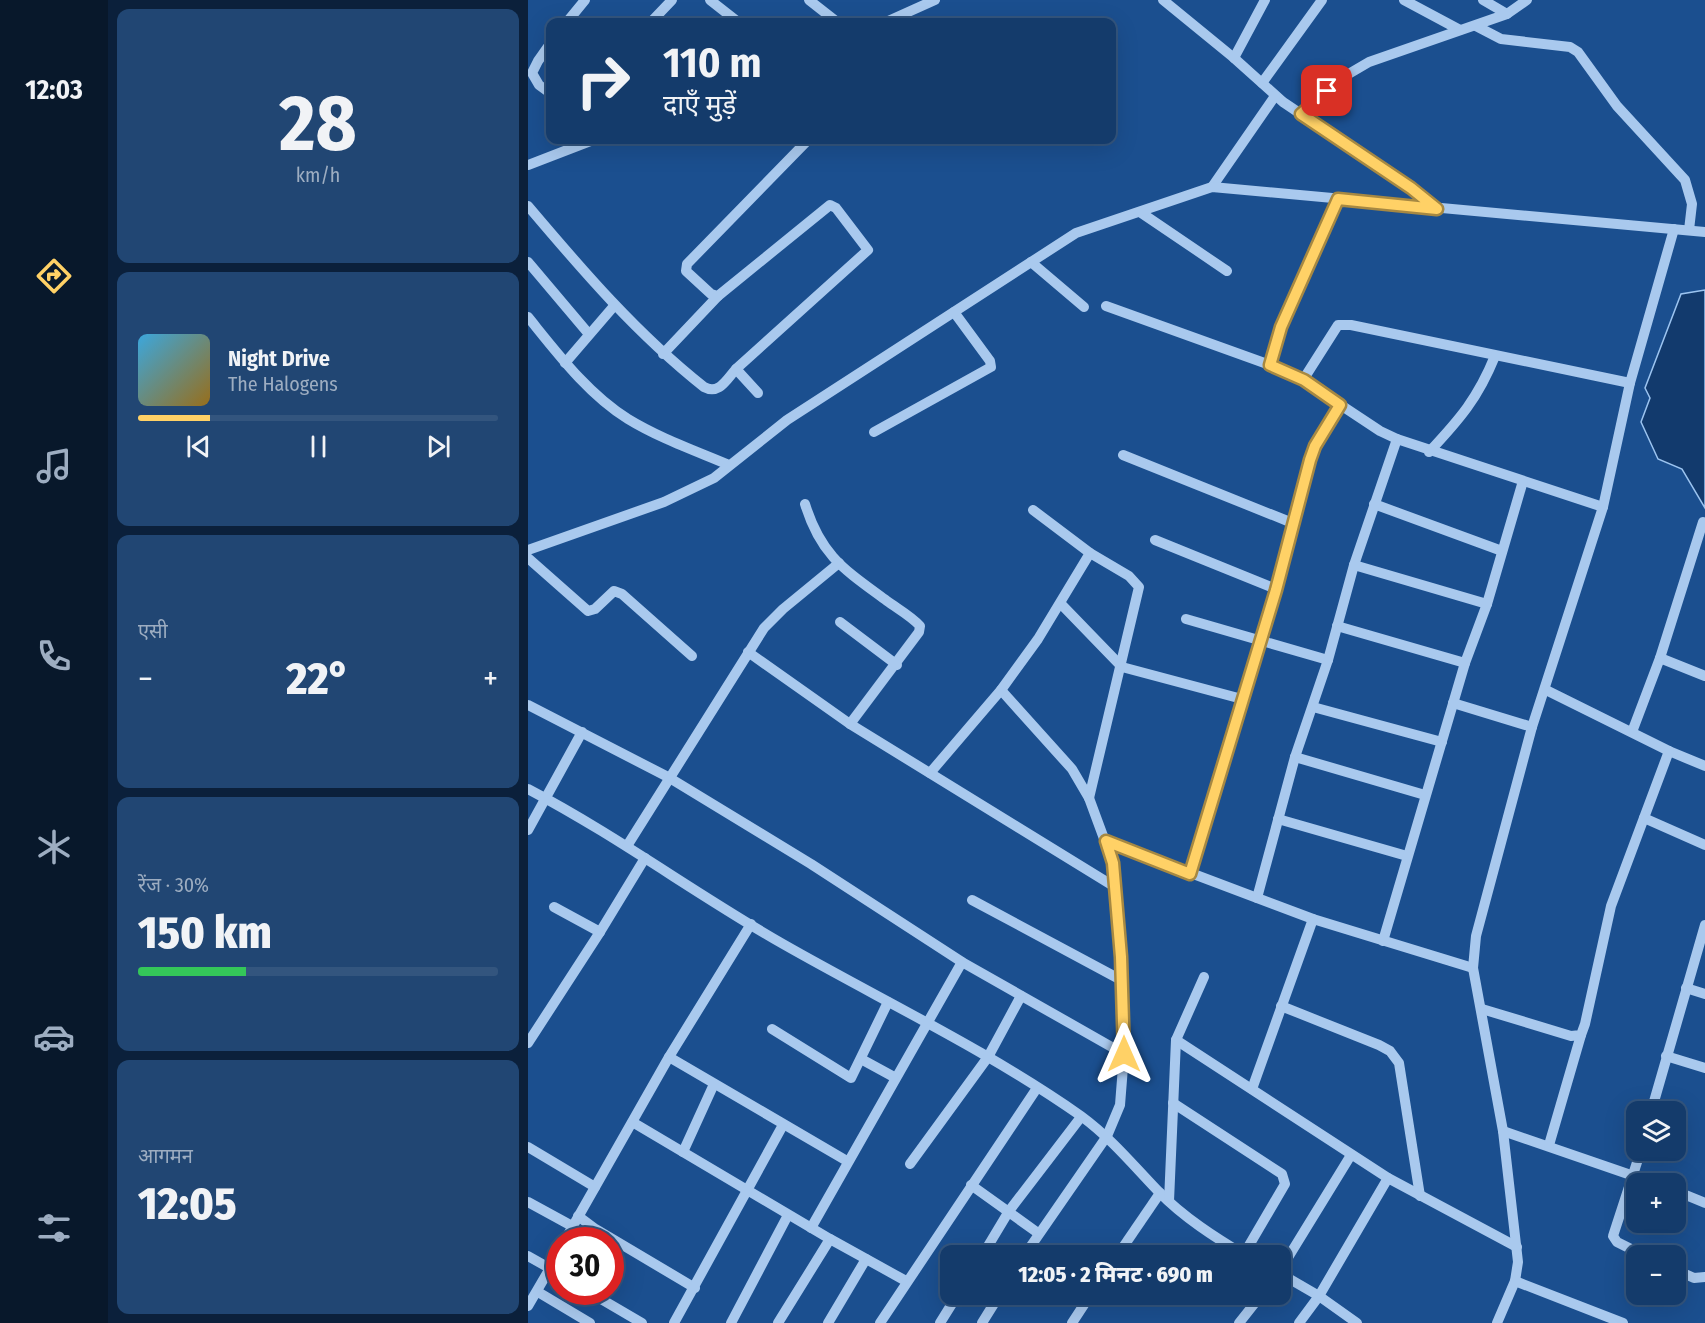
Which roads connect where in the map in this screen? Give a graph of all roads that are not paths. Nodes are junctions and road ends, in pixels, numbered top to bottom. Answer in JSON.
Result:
{"nodes":[{"id":1,"x":585,"y":0,"type":"edge"},
{"id":2,"x":672,"y":0,"type":"edge"},
{"id":3,"x":710,"y":0,"type":"edge"},
{"id":4,"x":809,"y":0,"type":"edge"},
{"id":5,"x":935,"y":0,"type":"edge"},
{"id":6,"x":1266,"y":0,"type":"edge"},
{"id":7,"x":1322,"y":0,"type":"edge"},
{"id":8,"x":1404,"y":0,"type":"edge"},
{"id":9,"x":1483,"y":0,"type":"edge"},
{"id":10,"x":1527,"y":0,"type":"edge"},
{"id":11,"x":1165,"y":1,"type":"edge"},
{"id":12,"x":1507,"y":14,"type":"junction"},
{"id":13,"x":570,"y":18,"type":"edge"},
{"id":14,"x":655,"y":18,"type":"edge"},
{"id":15,"x":733,"y":18,"type":"edge"},
{"id":16,"x":832,"y":18,"type":"edge"},
{"id":17,"x":895,"y":18,"type":"edge"},
{"id":18,"x":1476,"y":26,"type":"junction"},
{"id":19,"x":1460,"y":30,"type":"junction"},
{"id":20,"x":546,"y":50,"type":"edge"},
{"id":21,"x":1234,"y":58,"type":"junction"},
{"id":22,"x":1262,"y":83,"type":"junction"},
{"id":23,"x":546,"y":90,"type":"edge"},
{"id":24,"x":1275,"y":96,"type":"junction"},
{"id":25,"x":1301,"y":114,"type":"junction"},
{"id":26,"x":583,"y":144,"type":"edge"},
{"id":27,"x":804,"y":144,"type":"edge"},
{"id":28,"x":528,"y":165,"type":"edge"},
{"id":29,"x":1212,"y":187,"type":"junction"},
{"id":30,"x":1338,"y":199,"type":"junction"},
{"id":31,"x":528,"y":206,"type":"edge"},
{"id":32,"x":1437,"y":209,"type":"junction"},
{"id":33,"x":1140,"y":212,"type":"junction"},
{"id":34,"x":1674,"y":229,"type":"junction"},
{"id":35,"x":1689,"y":230,"type":"junction"},
{"id":36,"x":1705,"y":232,"type":"edge"},
{"id":37,"x":528,"y":262,"type":"edge"},
{"id":38,"x":1031,"y":262,"type":"junction"},
{"id":39,"x":1227,"y":271,"type":"dead end"},
{"id":40,"x":718,"y":296,"type":"junction"},
{"id":41,"x":614,"y":306,"type":"junction"},
{"id":42,"x":1106,"y":306,"type":"dead end"},
{"id":43,"x":1084,"y":307,"type":"dead end"},
{"id":44,"x":954,"y":312,"type":"junction"},
{"id":45,"x":528,"y":317,"type":"edge"},
{"id":46,"x":588,"y":333,"type":"junction"},
{"id":47,"x":663,"y":354,"type":"junction"},
{"id":48,"x":1499,"y":357,"type":"junction"},
{"id":49,"x":565,"y":363,"type":"junction"},
{"id":50,"x":1270,"y":365,"type":"junction"},
{"id":51,"x":736,"y":369,"type":"junction"},
{"id":52,"x":1304,"y":380,"type":"junction"},
{"id":53,"x":1630,"y":384,"type":"junction"},
{"id":54,"x":758,"y":393,"type":"dead end"},
{"id":55,"x":1340,"y":405,"type":"junction"},
{"id":56,"x":874,"y":432,"type":"dead end"},
{"id":57,"x":1397,"y":439,"type":"junction"},
{"id":58,"x":1429,"y":452,"type":"junction"},
{"id":59,"x":1123,"y":454,"type":"dead end"},
{"id":60,"x":729,"y":465,"type":"junction"},
{"id":61,"x":1522,"y":481,"type":"junction"},
{"id":62,"x":805,"y":504,"type":"dead end"},
{"id":63,"x":1374,"y":504,"type":"junction"},
{"id":64,"x":1603,"y":507,"type":"junction"},
{"id":65,"x":1033,"y":510,"type":"dead end"},
{"id":66,"x":1703,"y":522,"type":"dead end"},
{"id":67,"x":1295,"y":524,"type":"junction"},
{"id":68,"x":1155,"y":540,"type":"dead end"},
{"id":69,"x":1701,"y":548,"type":"edge"},
{"id":70,"x":528,"y":549,"type":"edge"},
{"id":71,"x":1502,"y":551,"type":"junction"},
{"id":72,"x":1090,"y":553,"type":"junction"},
{"id":73,"x":528,"y":558,"type":"edge"},
{"id":74,"x":839,"y":563,"type":"junction"},
{"id":75,"x":1354,"y":565,"type":"junction"},
{"id":76,"x":1276,"y":590,"type":"junction"},
{"id":77,"x":1061,"y":604,"type":"junction"},
{"id":78,"x":1487,"y":604,"type":"junction"},
{"id":79,"x":1186,"y":619,"type":"dead end"},
{"id":80,"x":840,"y":622,"type":"dead end"},
{"id":81,"x":1337,"y":626,"type":"junction"},
{"id":82,"x":1261,"y":640,"type":"junction"},
{"id":83,"x":748,"y":652,"type":"junction"},
{"id":84,"x":692,"y":656,"type":"dead end"},
{"id":85,"x":1660,"y":658,"type":"junction"},
{"id":86,"x":1328,"y":660,"type":"junction"},
{"id":87,"x":1465,"y":663,"type":"junction"},
{"id":88,"x":897,"y":664,"type":"junction"},
{"id":89,"x":1122,"y":667,"type":"junction"},
{"id":90,"x":1705,"y":676,"type":"edge"},
{"id":91,"x":1001,"y":690,"type":"junction"},
{"id":92,"x":1546,"y":690,"type":"junction"},
{"id":93,"x":1242,"y":699,"type":"junction"},
{"id":94,"x":1453,"y":703,"type":"junction"},
{"id":95,"x":528,"y":705,"type":"edge"},
{"id":96,"x":1313,"y":707,"type":"junction"},
{"id":97,"x":850,"y":724,"type":"junction"},
{"id":98,"x":1532,"y":727,"type":"junction"},
{"id":99,"x":582,"y":732,"type":"junction"},
{"id":100,"x":1632,"y":732,"type":"junction"},
{"id":101,"x":1442,"y":742,"type":"junction"},
{"id":102,"x":1669,"y":751,"type":"junction"},
{"id":103,"x":1295,"y":757,"type":"junction"},
{"id":104,"x":1705,"y":766,"type":"edge"},
{"id":105,"x":930,"y":773,"type":"junction"},
{"id":106,"x":668,"y":777,"type":"junction"},
{"id":107,"x":528,"y":789,"type":"edge"},
{"id":108,"x":1425,"y":795,"type":"junction"},
{"id":109,"x":546,"y":798,"type":"junction"},
{"id":110,"x":1089,"y":798,"type":"junction"},
{"id":111,"x":1644,"y":818,"type":"junction"},
{"id":112,"x":1278,"y":819,"type":"junction"},
{"id":113,"x":528,"y":830,"type":"edge"},
{"id":114,"x":1106,"y":841,"type":"junction"},
{"id":115,"x":1705,"y":845,"type":"edge"},
{"id":116,"x":627,"y":846,"type":"junction"},
{"id":117,"x":1407,"y":856,"type":"junction"},
{"id":118,"x":645,"y":858,"type":"junction"},
{"id":119,"x":1190,"y":874,"type":"junction"},
{"id":120,"x":1115,"y":887,"type":"junction"},
{"id":121,"x":1257,"y":898,"type":"junction"},
{"id":122,"x":972,"y":900,"type":"dead end"},
{"id":123,"x":554,"y":907,"type":"dead end"},
{"id":124,"x":1312,"y":919,"type":"junction"},
{"id":125,"x":751,"y":924,"type":"junction"},
{"id":126,"x":1705,"y":925,"type":"edge"},
{"id":127,"x":600,"y":933,"type":"junction"},
{"id":128,"x":1383,"y":940,"type":"junction"},
{"id":129,"x":962,"y":962,"type":"junction"},
{"id":130,"x":1473,"y":968,"type":"junction"},
{"id":131,"x":1203,"y":977,"type":"dead end"},
{"id":132,"x":1123,"y":981,"type":"junction"},
{"id":133,"x":1686,"y":988,"type":"junction"},
{"id":134,"x":1705,"y":994,"type":"edge"},
{"id":135,"x":1021,"y":996,"type":"junction"},
{"id":136,"x":888,"y":1002,"type":"junction"},
{"id":137,"x":1281,"y":1006,"type":"junction"},
{"id":138,"x":1482,"y":1009,"type":"junction"},
{"id":139,"x":928,"y":1022,"type":"junction"},
{"id":140,"x":772,"y":1029,"type":"dead end"},
{"id":141,"x":1581,"y":1035,"type":"junction"},
{"id":142,"x":1176,"y":1040,"type":"junction"},
{"id":143,"x":528,"y":1043,"type":"edge"},
{"id":144,"x":1124,"y":1054,"type":"junction"},
{"id":145,"x":1666,"y":1056,"type":"junction"},
{"id":146,"x":669,"y":1057,"type":"junction"},
{"id":147,"x":988,"y":1057,"type":"junction"},
{"id":148,"x":861,"y":1059,"type":"junction"},
{"id":149,"x":1705,"y":1068,"type":"edge"},
{"id":150,"x":894,"y":1077,"type":"junction"},
{"id":151,"x":714,"y":1084,"type":"junction"},
{"id":152,"x":1036,"y":1088,"type":"junction"},
{"id":153,"x":1252,"y":1089,"type":"junction"},
{"id":154,"x":1654,"y":1101,"type":"edge"},
{"id":155,"x":1173,"y":1103,"type":"junction"},
{"id":156,"x":1081,"y":1117,"type":"junction"},
{"id":157,"x":634,"y":1123,"type":"junction"},
{"id":158,"x":783,"y":1125,"type":"junction"},
{"id":159,"x":1503,"y":1131,"type":"junction"},
{"id":160,"x":1107,"y":1136,"type":"junction"},
{"id":161,"x":1549,"y":1145,"type":"junction"},
{"id":162,"x":528,"y":1147,"type":"edge"},
{"id":163,"x":683,"y":1152,"type":"junction"},
{"id":164,"x":1351,"y":1155,"type":"junction"},
{"id":165,"x":847,"y":1161,"type":"junction"},
{"id":166,"x":910,"y":1164,"type":"dead end"},
{"id":167,"x":1629,"y":1173,"type":"edge"},
{"id":168,"x":1388,"y":1178,"type":"junction"},
{"id":169,"x":971,"y":1185,"type":"junction"},
{"id":170,"x":595,"y":1187,"type":"junction"},
{"id":171,"x":748,"y":1191,"type":"junction"},
{"id":172,"x":1160,"y":1193,"type":"junction"},
{"id":173,"x":1686,"y":1195,"type":"edge"},
{"id":174,"x":1420,"y":1196,"type":"junction"},
{"id":175,"x":1626,"y":1200,"type":"edge"},
{"id":176,"x":1169,"y":1201,"type":"junction"},
{"id":177,"x":528,"y":1202,"type":"edge"},
{"id":178,"x":1705,"y":1203,"type":"edge"},
{"id":179,"x":1009,"y":1211,"type":"junction"},
{"id":180,"x":789,"y":1215,"type":"junction"},
{"id":181,"x":578,"y":1216,"type":"junction"},
{"id":182,"x":572,"y":1226,"type":"joint"},
{"id":183,"x":811,"y":1228,"type":"junction"},
{"id":184,"x":1038,"y":1233,"type":"junction"},
{"id":185,"x":830,"y":1239,"type":"junction"},
{"id":186,"x":989,"y":1245,"type":"edge"},
{"id":187,"x":1031,"y":1245,"type":"edge"},
{"id":188,"x":1125,"y":1245,"type":"edge"},
{"id":189,"x":1231,"y":1245,"type":"edge"},
{"id":190,"x":1251,"y":1245,"type":"edge"},
{"id":191,"x":1626,"y":1246,"type":"edge"},
{"id":192,"x":1517,"y":1247,"type":"junction"},
{"id":193,"x":1291,"y":1255,"type":"edge"},
{"id":194,"x":528,"y":1256,"type":"edge"},
{"id":195,"x":866,"y":1259,"type":"junction"},
{"id":196,"x":546,"y":1266,"type":"edge"},
{"id":197,"x":1686,"y":1274,"type":"edge"},
{"id":198,"x":1705,"y":1277,"type":"edge"},
{"id":199,"x":1291,"y":1278,"type":"edge"},
{"id":200,"x":906,"y":1281,"type":"junction"},
{"id":201,"x":1515,"y":1281,"type":"junction"},
{"id":202,"x":546,"y":1282,"type":"edge"},
{"id":203,"x":695,"y":1288,"type":"junction"},
{"id":204,"x":538,"y":1292,"type":"junction"},
{"id":205,"x":1319,"y":1296,"type":"junction"},
{"id":206,"x":611,"y":1305,"type":"edge"},
{"id":207,"x":951,"y":1305,"type":"edge"},
{"id":208,"x":993,"y":1305,"type":"edge"},
{"id":209,"x":1084,"y":1305,"type":"edge"},
{"id":210,"x":1253,"y":1305,"type":"edge"},
{"id":211,"x":528,"y":1306,"type":"edge"},
{"id":212,"x":590,"y":1323,"type":"edge"},
{"id":213,"x":642,"y":1323,"type":"edge"},
{"id":214,"x":674,"y":1323,"type":"edge"},
{"id":215,"x":731,"y":1323,"type":"edge"},
{"id":216,"x":778,"y":1323,"type":"edge"},
{"id":217,"x":828,"y":1323,"type":"edge"},
{"id":218,"x":880,"y":1323,"type":"edge"},
{"id":219,"x":940,"y":1323,"type":"edge"},
{"id":220,"x":982,"y":1323,"type":"edge"},
{"id":221,"x":1072,"y":1323,"type":"edge"},
{"id":222,"x":1239,"y":1323,"type":"edge"},
{"id":223,"x":1299,"y":1323,"type":"edge"},
{"id":224,"x":1357,"y":1323,"type":"edge"},
{"id":225,"x":1497,"y":1323,"type":"edge"},
{"id":226,"x":1623,"y":1323,"type":"edge"}],
"edges":[{"from":1,"to":13,"type":"street"},
{"from":2,"to":14,"type":"street"},
{"from":3,"to":15,"type":"street"},
{"from":4,"to":16,"type":"street"},
{"from":5,"to":17,"type":"street"},
{"from":6,"to":21,"type":"street"},
{"from":7,"to":22,"type":"street"},
{"from":8,"to":19,"type":"street"},
{"from":9,"to":12,"type":"street"},
{"from":10,"to":12,"type":"street"},
{"from":11,"to":21,"type":"street"},
{"from":12,"to":18,"type":"street"},
{"from":18,"to":19,"type":"street"},
{"from":18,"to":35,"type":"street"},
{"from":19,"to":25,"type":"street"},
{"from":20,"to":23,"type":"street"},
{"from":21,"to":22,"type":"street"},
{"from":22,"to":24,"type":"street"},
{"from":24,"to":25,"type":"street"},
{"from":24,"to":29,"type":"street"},
{"from":25,"to":32,"type":"street"},
{"from":26,"to":28,"type":"street"},
{"from":27,"to":40,"type":"street"},
{"from":29,"to":30,"type":"street"},
{"from":29,"to":33,"type":"street"},
{"from":30,"to":32,"type":"street"},
{"from":30,"to":50,"type":"street"},
{"from":31,"to":41,"type":"street"},
{"from":32,"to":34,"type":"street"},
{"from":33,"to":38,"type":"street"},
{"from":33,"to":39,"type":"street"},
{"from":34,"to":35,"type":"street"},
{"from":34,"to":53,"type":"street"},
{"from":35,"to":36,"type":"street"},
{"from":37,"to":46,"type":"street"},
{"from":38,"to":43,"type":"street"},
{"from":38,"to":44,"type":"street"},
{"from":40,"to":47,"type":"street"},
{"from":40,"to":51,"type":"street"},
{"from":41,"to":46,"type":"street"},
{"from":41,"to":47,"type":"street"},
{"from":42,"to":50,"type":"street"},
{"from":44,"to":56,"type":"street"},
{"from":44,"to":60,"type":"street"},
{"from":45,"to":49,"type":"street"},
{"from":46,"to":49,"type":"street"},
{"from":47,"to":51,"type":"street"},
{"from":48,"to":52,"type":"street"},
{"from":48,"to":53,"type":"street"},
{"from":48,"to":58,"type":"street"},
{"from":49,"to":60,"type":"street"},
{"from":50,"to":52,"type":"street"},
{"from":51,"to":54,"type":"street"},
{"from":52,"to":55,"type":"street"},
{"from":53,"to":64,"type":"street"},
{"from":55,"to":57,"type":"street"},
{"from":55,"to":67,"type":"street"},
{"from":57,"to":58,"type":"street"},
{"from":57,"to":63,"type":"street"},
{"from":58,"to":61,"type":"street"},
{"from":59,"to":67,"type":"street"},
{"from":60,"to":70,"type":"street"},
{"from":61,"to":64,"type":"street"},
{"from":61,"to":71,"type":"street"},
{"from":62,"to":74,"type":"street"},
{"from":63,"to":71,"type":"street"},
{"from":63,"to":75,"type":"street"},
{"from":64,"to":92,"type":"street"},
{"from":65,"to":72,"type":"street"},
{"from":66,"to":69,"type":"street"},
{"from":67,"to":76,"type":"street"},
{"from":68,"to":76,"type":"street"},
{"from":69,"to":85,"type":"street"},
{"from":71,"to":78,"type":"street"},
{"from":72,"to":77,"type":"street"},
{"from":72,"to":89,"type":"street"},
{"from":73,"to":84,"type":"street"},
{"from":74,"to":83,"type":"street"},
{"from":74,"to":88,"type":"street"},
{"from":75,"to":78,"type":"street"},
{"from":75,"to":81,"type":"street"},
{"from":76,"to":82,"type":"street"},
{"from":77,"to":89,"type":"street"},
{"from":77,"to":91,"type":"street"},
{"from":78,"to":87,"type":"street"},
{"from":79,"to":82,"type":"street"},
{"from":80,"to":88,"type":"street"},
{"from":81,"to":86,"type":"street"},
{"from":81,"to":87,"type":"street"},
{"from":82,"to":86,"type":"street"},
{"from":82,"to":93,"type":"street"},
{"from":83,"to":97,"type":"street"},
{"from":83,"to":106,"type":"street"},
{"from":85,"to":90,"type":"street"},
{"from":85,"to":100,"type":"street"},
{"from":86,"to":96,"type":"street"},
{"from":87,"to":94,"type":"street"},
{"from":88,"to":97,"type":"street"},
{"from":89,"to":93,"type":"street"},
{"from":89,"to":110,"type":"street"},
{"from":91,"to":105,"type":"street"},
{"from":91,"to":110,"type":"street"},
{"from":92,"to":98,"type":"street"},
{"from":92,"to":100,"type":"street"},
{"from":93,"to":119,"type":"street"},
{"from":94,"to":98,"type":"street"},
{"from":94,"to":101,"type":"street"},
{"from":95,"to":99,"type":"street"},
{"from":96,"to":101,"type":"street"},
{"from":96,"to":103,"type":"street"},
{"from":97,"to":105,"type":"street"},
{"from":98,"to":130,"type":"street"},
{"from":99,"to":106,"type":"street"},
{"from":99,"to":109,"type":"street"},
{"from":100,"to":102,"type":"street"},
{"from":101,"to":108,"type":"street"},
{"from":102,"to":104,"type":"street"},
{"from":102,"to":111,"type":"street"},
{"from":103,"to":108,"type":"street"},
{"from":103,"to":112,"type":"street"},
{"from":105,"to":120,"type":"street"},
{"from":106,"to":116,"type":"street"},
{"from":106,"to":129,"type":"street"},
{"from":107,"to":109,"type":"street"},
{"from":108,"to":117,"type":"street"},
{"from":109,"to":113,"type":"street"},
{"from":109,"to":116,"type":"street"},
{"from":110,"to":114,"type":"street"},
{"from":111,"to":115,"type":"street"},
{"from":111,"to":141,"type":"street"},
{"from":112,"to":117,"type":"street"},
{"from":112,"to":121,"type":"street"},
{"from":114,"to":119,"type":"street"},
{"from":114,"to":120,"type":"street"},
{"from":116,"to":118,"type":"street"},
{"from":117,"to":128,"type":"street"},
{"from":118,"to":125,"type":"street"},
{"from":118,"to":127,"type":"street"},
{"from":119,"to":121,"type":"street"},
{"from":120,"to":132,"type":"street"},
{"from":121,"to":124,"type":"street"},
{"from":122,"to":132,"type":"street"},
{"from":123,"to":127,"type":"street"},
{"from":124,"to":128,"type":"street"},
{"from":124,"to":137,"type":"street"},
{"from":125,"to":136,"type":"street"},
{"from":125,"to":146,"type":"street"},
{"from":126,"to":133,"type":"street"},
{"from":127,"to":143,"type":"street"},
{"from":128,"to":130,"type":"street"},
{"from":129,"to":135,"type":"street"},
{"from":129,"to":139,"type":"street"},
{"from":130,"to":138,"type":"street"},
{"from":131,"to":142,"type":"street"},
{"from":132,"to":144,"type":"street"},
{"from":133,"to":134,"type":"street"},
{"from":133,"to":145,"type":"street"},
{"from":135,"to":144,"type":"street"},
{"from":135,"to":147,"type":"street"},
{"from":136,"to":139,"type":"street"},
{"from":136,"to":148,"type":"street"},
{"from":137,"to":153,"type":"street"},
{"from":137,"to":174,"type":"street"},
{"from":138,"to":141,"type":"street"},
{"from":138,"to":159,"type":"street"},
{"from":139,"to":147,"type":"street"},
{"from":139,"to":150,"type":"street"},
{"from":140,"to":148,"type":"street"},
{"from":141,"to":161,"type":"street"},
{"from":142,"to":153,"type":"street"},
{"from":142,"to":155,"type":"street"},
{"from":144,"to":160,"type":"street"},
{"from":145,"to":149,"type":"street"},
{"from":145,"to":154,"type":"street"},
{"from":146,"to":151,"type":"street"},
{"from":146,"to":157,"type":"street"},
{"from":147,"to":152,"type":"street"},
{"from":147,"to":166,"type":"street"},
{"from":148,"to":150,"type":"street"},
{"from":150,"to":165,"type":"street"},
{"from":151,"to":158,"type":"street"},
{"from":151,"to":163,"type":"street"},
{"from":152,"to":156,"type":"street"},
{"from":152,"to":169,"type":"street"},
{"from":153,"to":164,"type":"street"},
{"from":155,"to":176,"type":"street"},
{"from":155,"to":190,"type":"street"},
{"from":156,"to":160,"type":"street"},
{"from":156,"to":179,"type":"street"},
{"from":157,"to":163,"type":"street"},
{"from":157,"to":170,"type":"street"},
{"from":158,"to":165,"type":"street"},
{"from":158,"to":171,"type":"street"},
{"from":159,"to":161,"type":"street"},
{"from":159,"to":192,"type":"street"},
{"from":160,"to":172,"type":"street"},
{"from":160,"to":184,"type":"street"},
{"from":161,"to":167,"type":"street"},
{"from":162,"to":170,"type":"street"},
{"from":163,"to":171,"type":"street"},
{"from":164,"to":168,"type":"street"},
{"from":164,"to":193,"type":"street"},
{"from":165,"to":183,"type":"street"},
{"from":168,"to":174,"type":"street"},
{"from":168,"to":205,"type":"street"},
{"from":169,"to":179,"type":"street"},
{"from":169,"to":200,"type":"street"},
{"from":170,"to":181,"type":"street"},
{"from":171,"to":180,"type":"street"},
{"from":171,"to":203,"type":"street"},
{"from":172,"to":176,"type":"street"},
{"from":172,"to":188,"type":"street"},
{"from":173,"to":178,"type":"street"},
{"from":174,"to":192,"type":"street"},
{"from":175,"to":191,"type":"street"},
{"from":176,"to":189,"type":"street"},
{"from":177,"to":182,"type":"street"},
{"from":179,"to":184,"type":"street"},
{"from":179,"to":186,"type":"street"},
{"from":180,"to":183,"type":"street"},
{"from":180,"to":215,"type":"street"},
{"from":181,"to":182,"type":"street"},
{"from":181,"to":203,"type":"street"},
{"from":183,"to":185,"type":"street"},
{"from":184,"to":187,"type":"street"},
{"from":185,"to":195,"type":"street"},
{"from":185,"to":216,"type":"street"},
{"from":192,"to":201,"type":"street"},
{"from":194,"to":196,"type":"street"},
{"from":195,"to":200,"type":"street"},
{"from":195,"to":217,"type":"street"},
{"from":197,"to":198,"type":"street"},
{"from":199,"to":205,"type":"street"},
{"from":200,"to":218,"type":"street"},
{"from":201,"to":225,"type":"street"},
{"from":201,"to":226,"type":"street"},
{"from":202,"to":204,"type":"street"},
{"from":203,"to":214,"type":"street"},
{"from":204,"to":211,"type":"street"},
{"from":204,"to":212,"type":"street"},
{"from":205,"to":223,"type":"street"},
{"from":205,"to":224,"type":"street"},
{"from":206,"to":213,"type":"street"},
{"from":207,"to":219,"type":"street"},
{"from":208,"to":220,"type":"street"},
{"from":209,"to":221,"type":"street"},
{"from":210,"to":222,"type":"street"}]}
